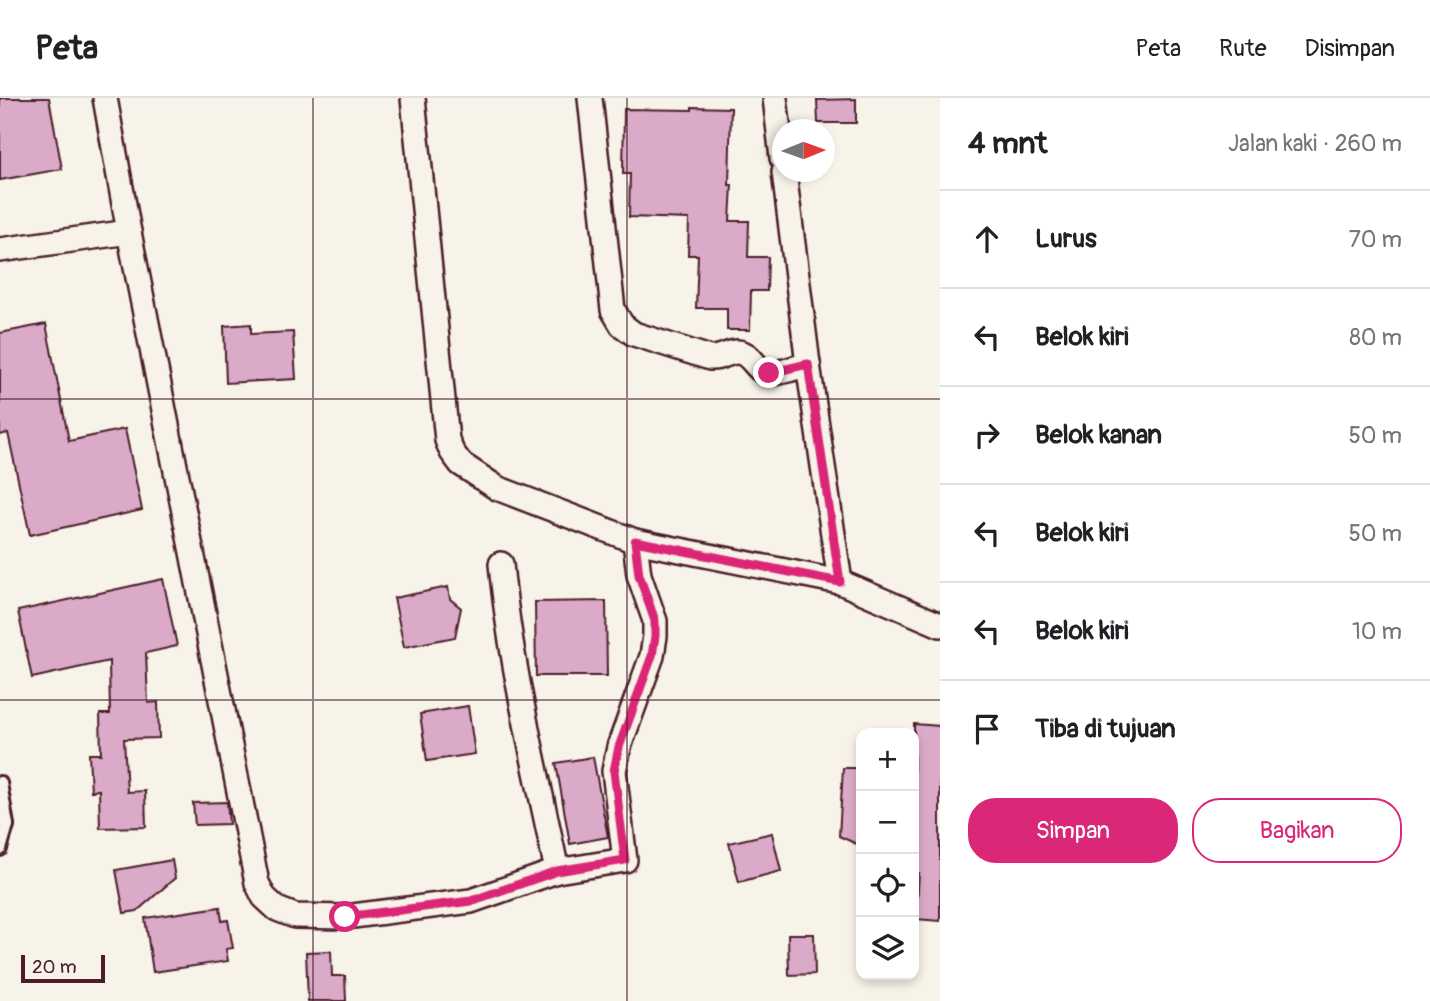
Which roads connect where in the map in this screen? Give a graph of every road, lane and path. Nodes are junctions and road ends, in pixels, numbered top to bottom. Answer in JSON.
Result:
{"nodes":[{"id":1,"x":105,"y":98,"type":"edge"},
{"id":2,"x":413,"y":98,"type":"edge"},
{"id":3,"x":590,"y":98,"type":"edge"},
{"id":4,"x":775,"y":98,"type":"edge"},
{"id":5,"x":777,"y":119,"type":"edge"},
{"id":6,"x":785,"y":182,"type":"edge"},
{"id":7,"x":129,"y":232,"type":"junction"},
{"id":8,"x":0,"y":250,"type":"edge"},
{"id":9,"x":808,"y":364,"type":"junction"},
{"id":10,"x":635,"y":541,"type":"junction"},
{"id":11,"x":501,"y":564,"type":"dead end"},
{"id":12,"x":840,"y":582,"type":"junction"},
{"id":13,"x":940,"y":625,"type":"edge"},
{"id":14,"x":0,"y":783,"type":"edge"},
{"id":15,"x":4,"y":825,"type":"edge"},
{"id":16,"x":0,"y":849,"type":"edge"},
{"id":17,"x":557,"y":871,"type":"junction"}],
"edges":[{"from":1,"to":7,"type":"street"},
{"from":2,"to":10,"type":"street"},
{"from":3,"to":9,"type":"street"},
{"from":4,"to":5,"type":"street"},
{"from":6,"to":9,"type":"street"},
{"from":7,"to":8,"type":"street"},
{"from":7,"to":17,"type":"street"},
{"from":9,"to":12,"type":"street"},
{"from":10,"to":12,"type":"street"},
{"from":10,"to":17,"type":"street"},
{"from":11,"to":17,"type":"street"},
{"from":12,"to":13,"type":"street"},
{"from":14,"to":15,"type":"lane"},
{"from":15,"to":16,"type":"lane"}]}
